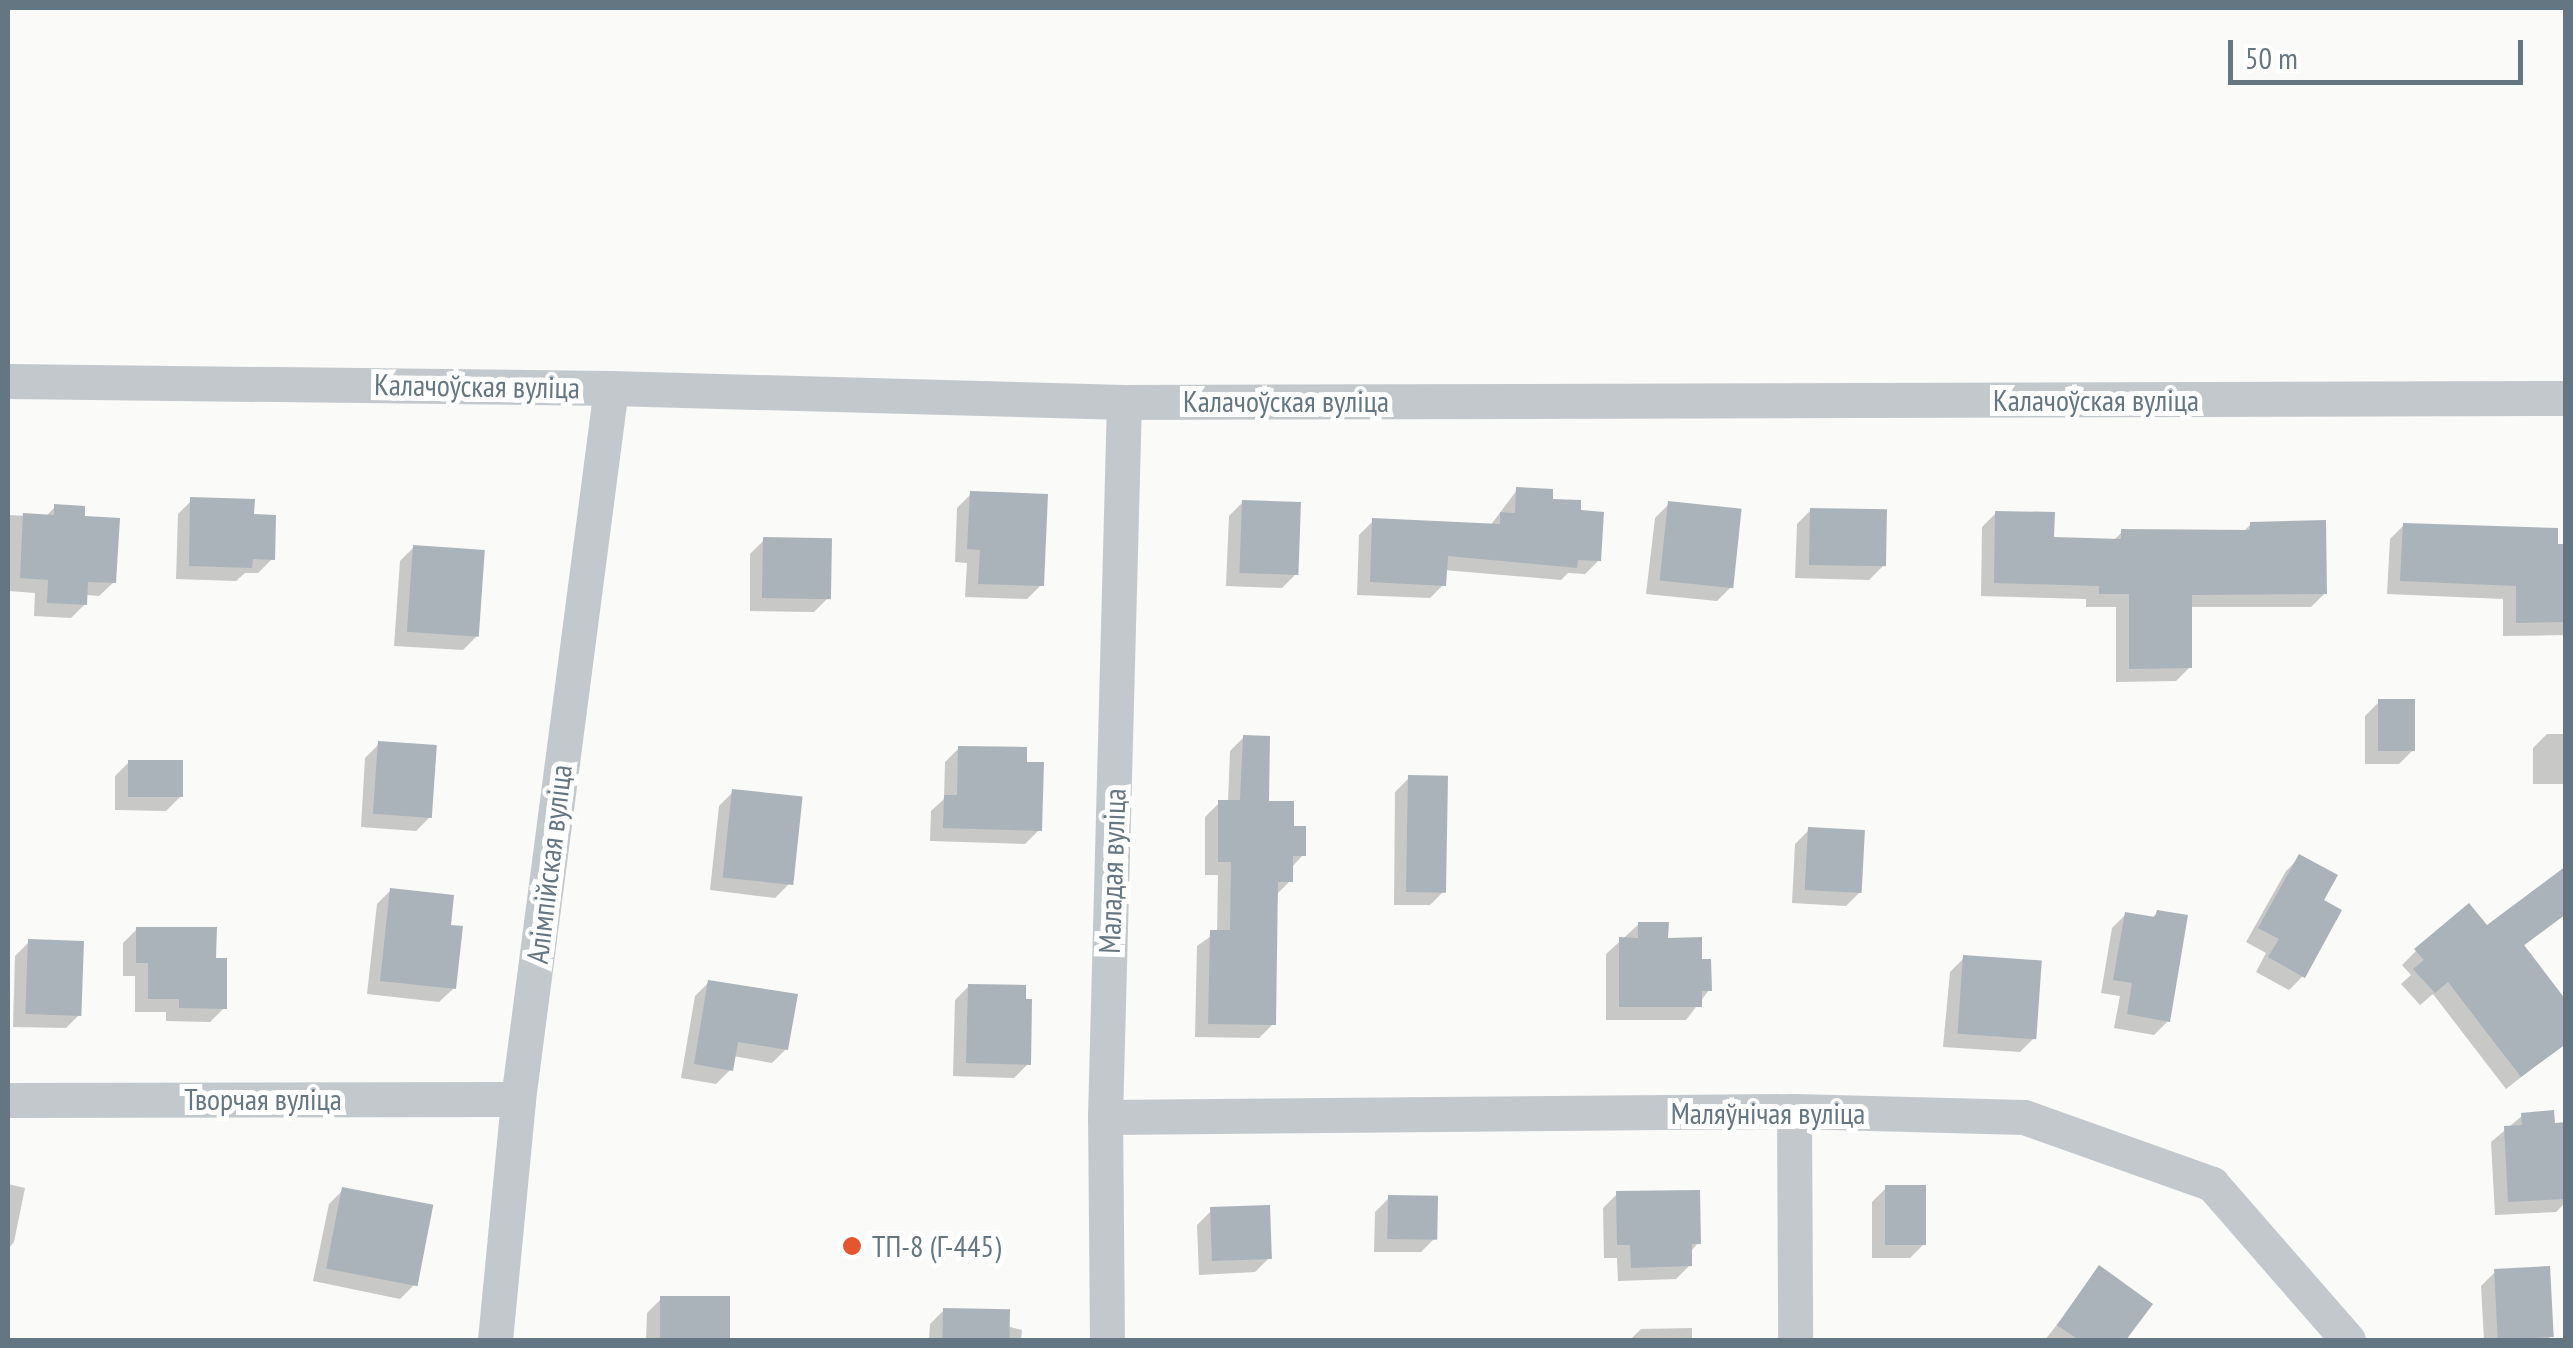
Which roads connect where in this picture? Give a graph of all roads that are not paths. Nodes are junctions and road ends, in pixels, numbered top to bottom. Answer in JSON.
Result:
{"nodes":[{"id":1,"x":8,"y":381,"type":"edge"},
{"id":2,"x":611,"y":388,"type":"junction"},
{"id":3,"x":2566,"y":398,"type":"edge"},
{"id":4,"x":1124,"y":402,"type":"junction"},
{"id":5,"x":518,"y":1099,"type":"junction"},
{"id":6,"x":8,"y":1100,"type":"edge"},
{"id":7,"x":1794,"y":1112,"type":"junction"},
{"id":8,"x":1105,"y":1118,"type":"junction"},
{"id":9,"x":495,"y":1340,"type":"edge"},
{"id":10,"x":1107,"y":1340,"type":"edge"},
{"id":11,"x":1796,"y":1340,"type":"edge"},
{"id":12,"x":2348,"y":1340,"type":"edge"}],
"edges":[{"from":1,"to":2,"type":"street","name":"Калачоўская вуліца"},
{"from":2,"to":4,"type":"street","name":"Калачоўская вуліца"},
{"from":2,"to":5,"type":"street","name":"Алімпійская вуліца"},
{"from":3,"to":4,"type":"street","name":"Калачоўская вуліца"},
{"from":4,"to":8,"type":"street","name":"Маладая вуліца"},
{"from":5,"to":6,"type":"street","name":"Творчая вуліца"},
{"from":5,"to":9,"type":"street","name":"Алімпійская вуліца"},
{"from":7,"to":8,"type":"street","name":"Маляўнічая вуліца"},
{"from":7,"to":11,"type":"street"},
{"from":7,"to":12,"type":"street","name":"Маляўнічая вуліца"},
{"from":8,"to":10,"type":"street","name":"Маладая вуліца"}]}
